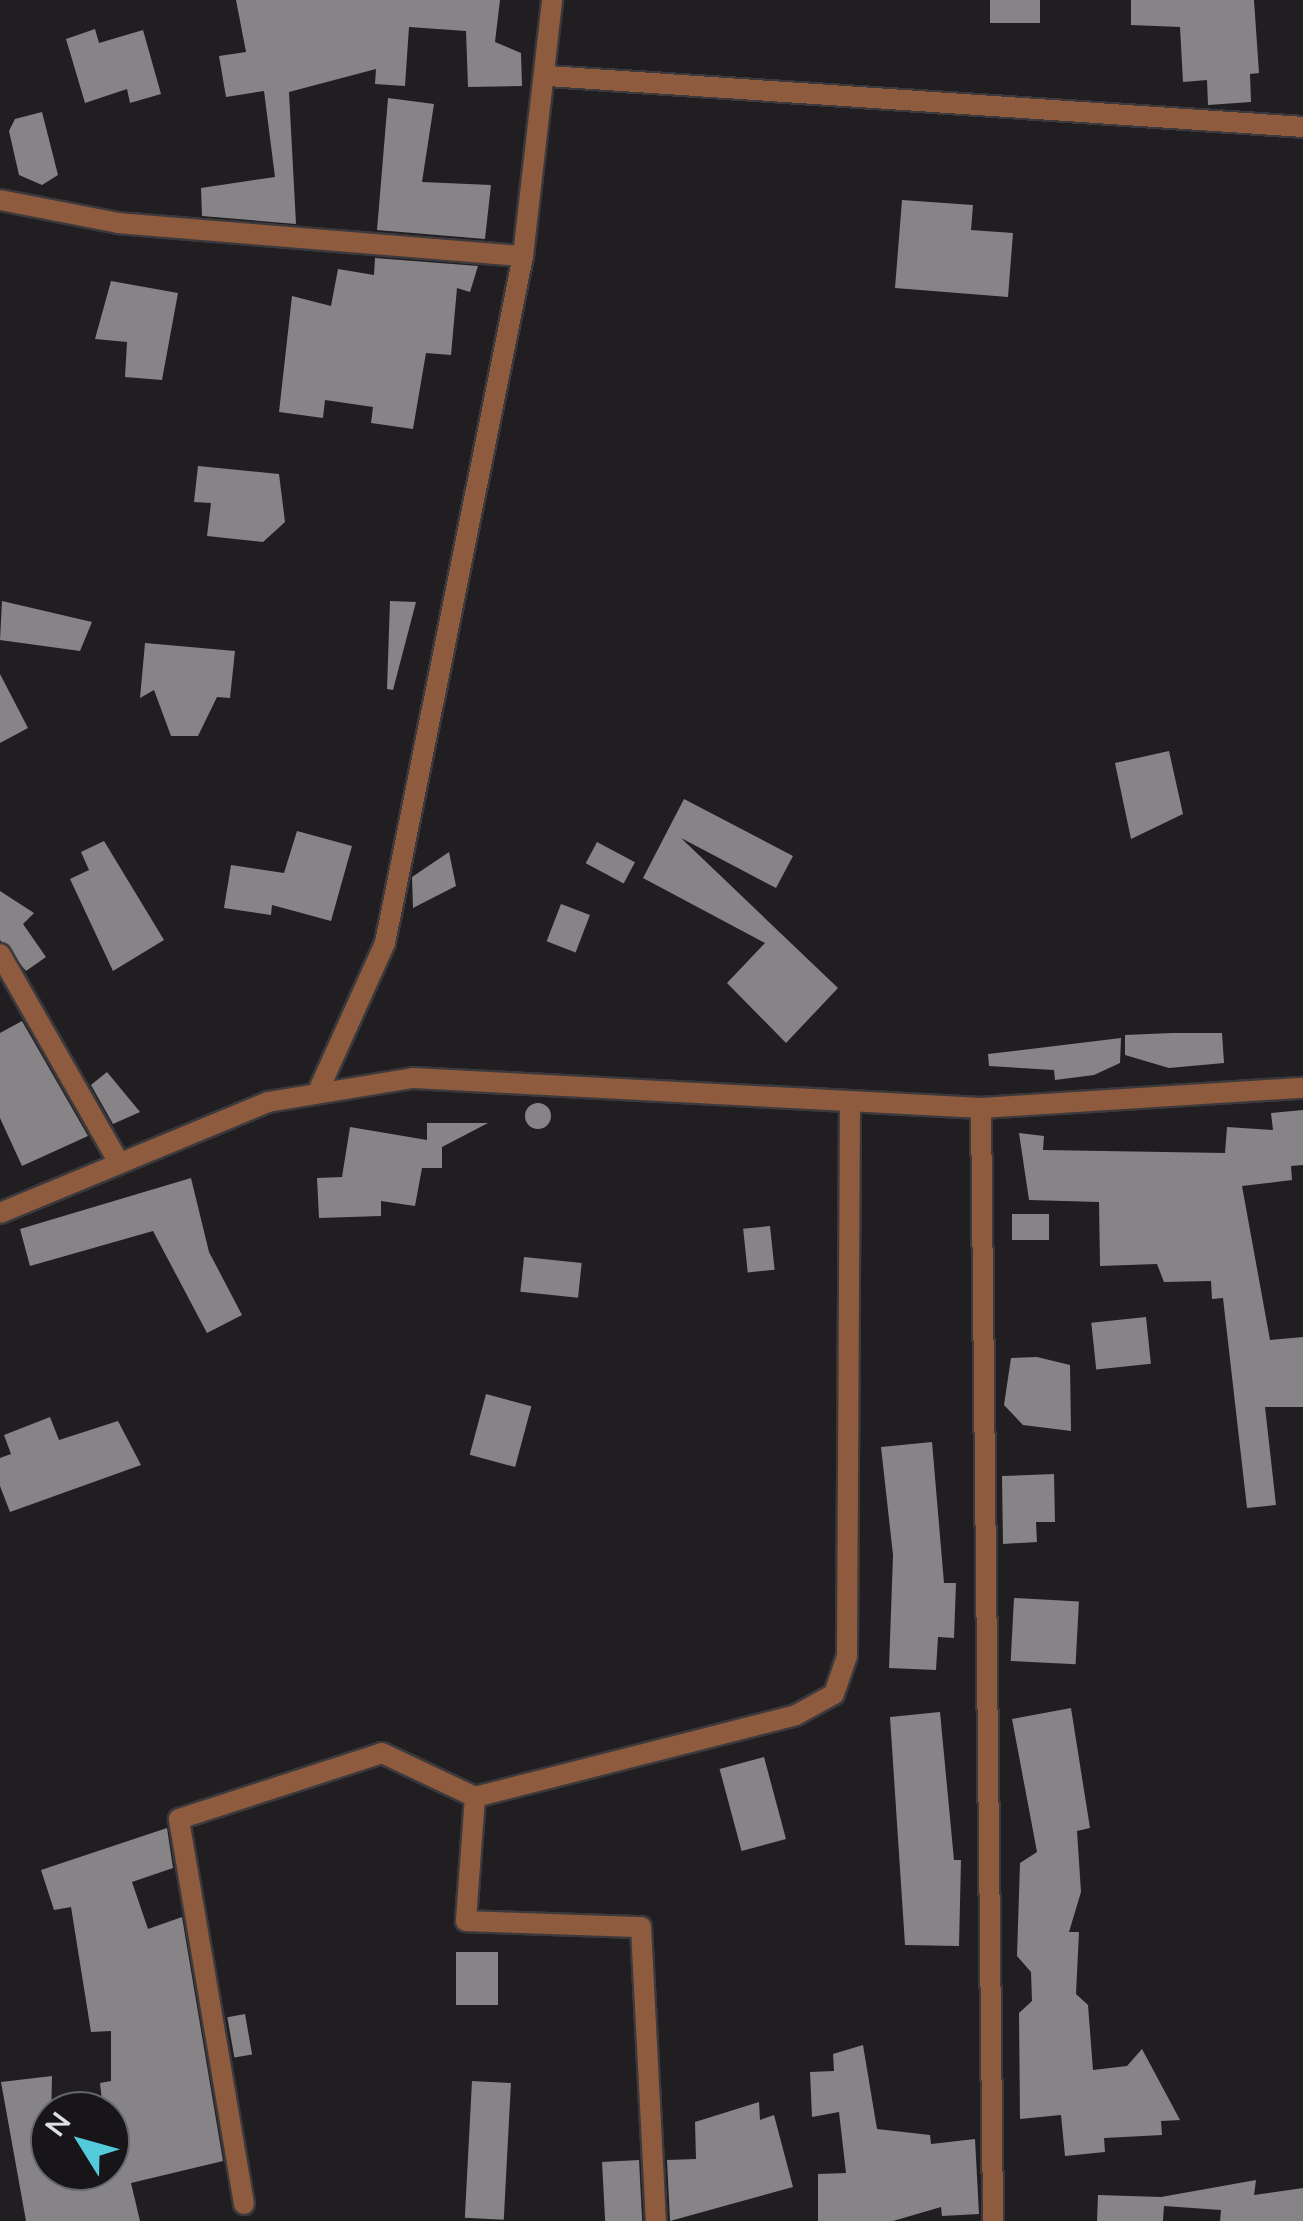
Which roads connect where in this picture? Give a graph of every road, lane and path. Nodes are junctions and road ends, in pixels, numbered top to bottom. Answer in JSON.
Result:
{"nodes":[{"id":1,"x":552,"y":0,"type":"edge"},
{"id":2,"x":548,"y":76,"type":"junction"},
{"id":3,"x":1303,"y":127,"type":"edge"},
{"id":4,"x":0,"y":200,"type":"edge"},
{"id":5,"x":524,"y":256,"type":"junction"},
{"id":6,"x":0,"y":954,"type":"edge"},
{"id":7,"x":320,"y":1087,"type":"junction"},
{"id":8,"x":1303,"y":1088,"type":"edge"},
{"id":9,"x":850,"y":1105,"type":"junction"},
{"id":10,"x":982,"y":1108,"type":"junction"},
{"id":11,"x":117,"y":1160,"type":"junction"},
{"id":12,"x":0,"y":1213,"type":"edge"},
{"id":13,"x":475,"y":1797,"type":"junction"},
{"id":14,"x":244,"y":2204,"type":"dead end"},
{"id":15,"x":656,"y":2221,"type":"edge"},
{"id":16,"x":993,"y":2221,"type":"edge"}],
"edges":[{"from":1,"to":2,"type":"street"},
{"from":2,"to":3,"type":"street"},
{"from":2,"to":5,"type":"street"},
{"from":4,"to":5,"type":"street"},
{"from":5,"to":7,"type":"street"},
{"from":6,"to":11,"type":"street"},
{"from":7,"to":9,"type":"street"},
{"from":7,"to":11,"type":"street"},
{"from":8,"to":10,"type":"street"},
{"from":9,"to":10,"type":"street"},
{"from":9,"to":13,"type":"street"},
{"from":10,"to":16,"type":"street"},
{"from":11,"to":12,"type":"street"},
{"from":13,"to":14,"type":"street"},
{"from":13,"to":15,"type":"street"}]}
